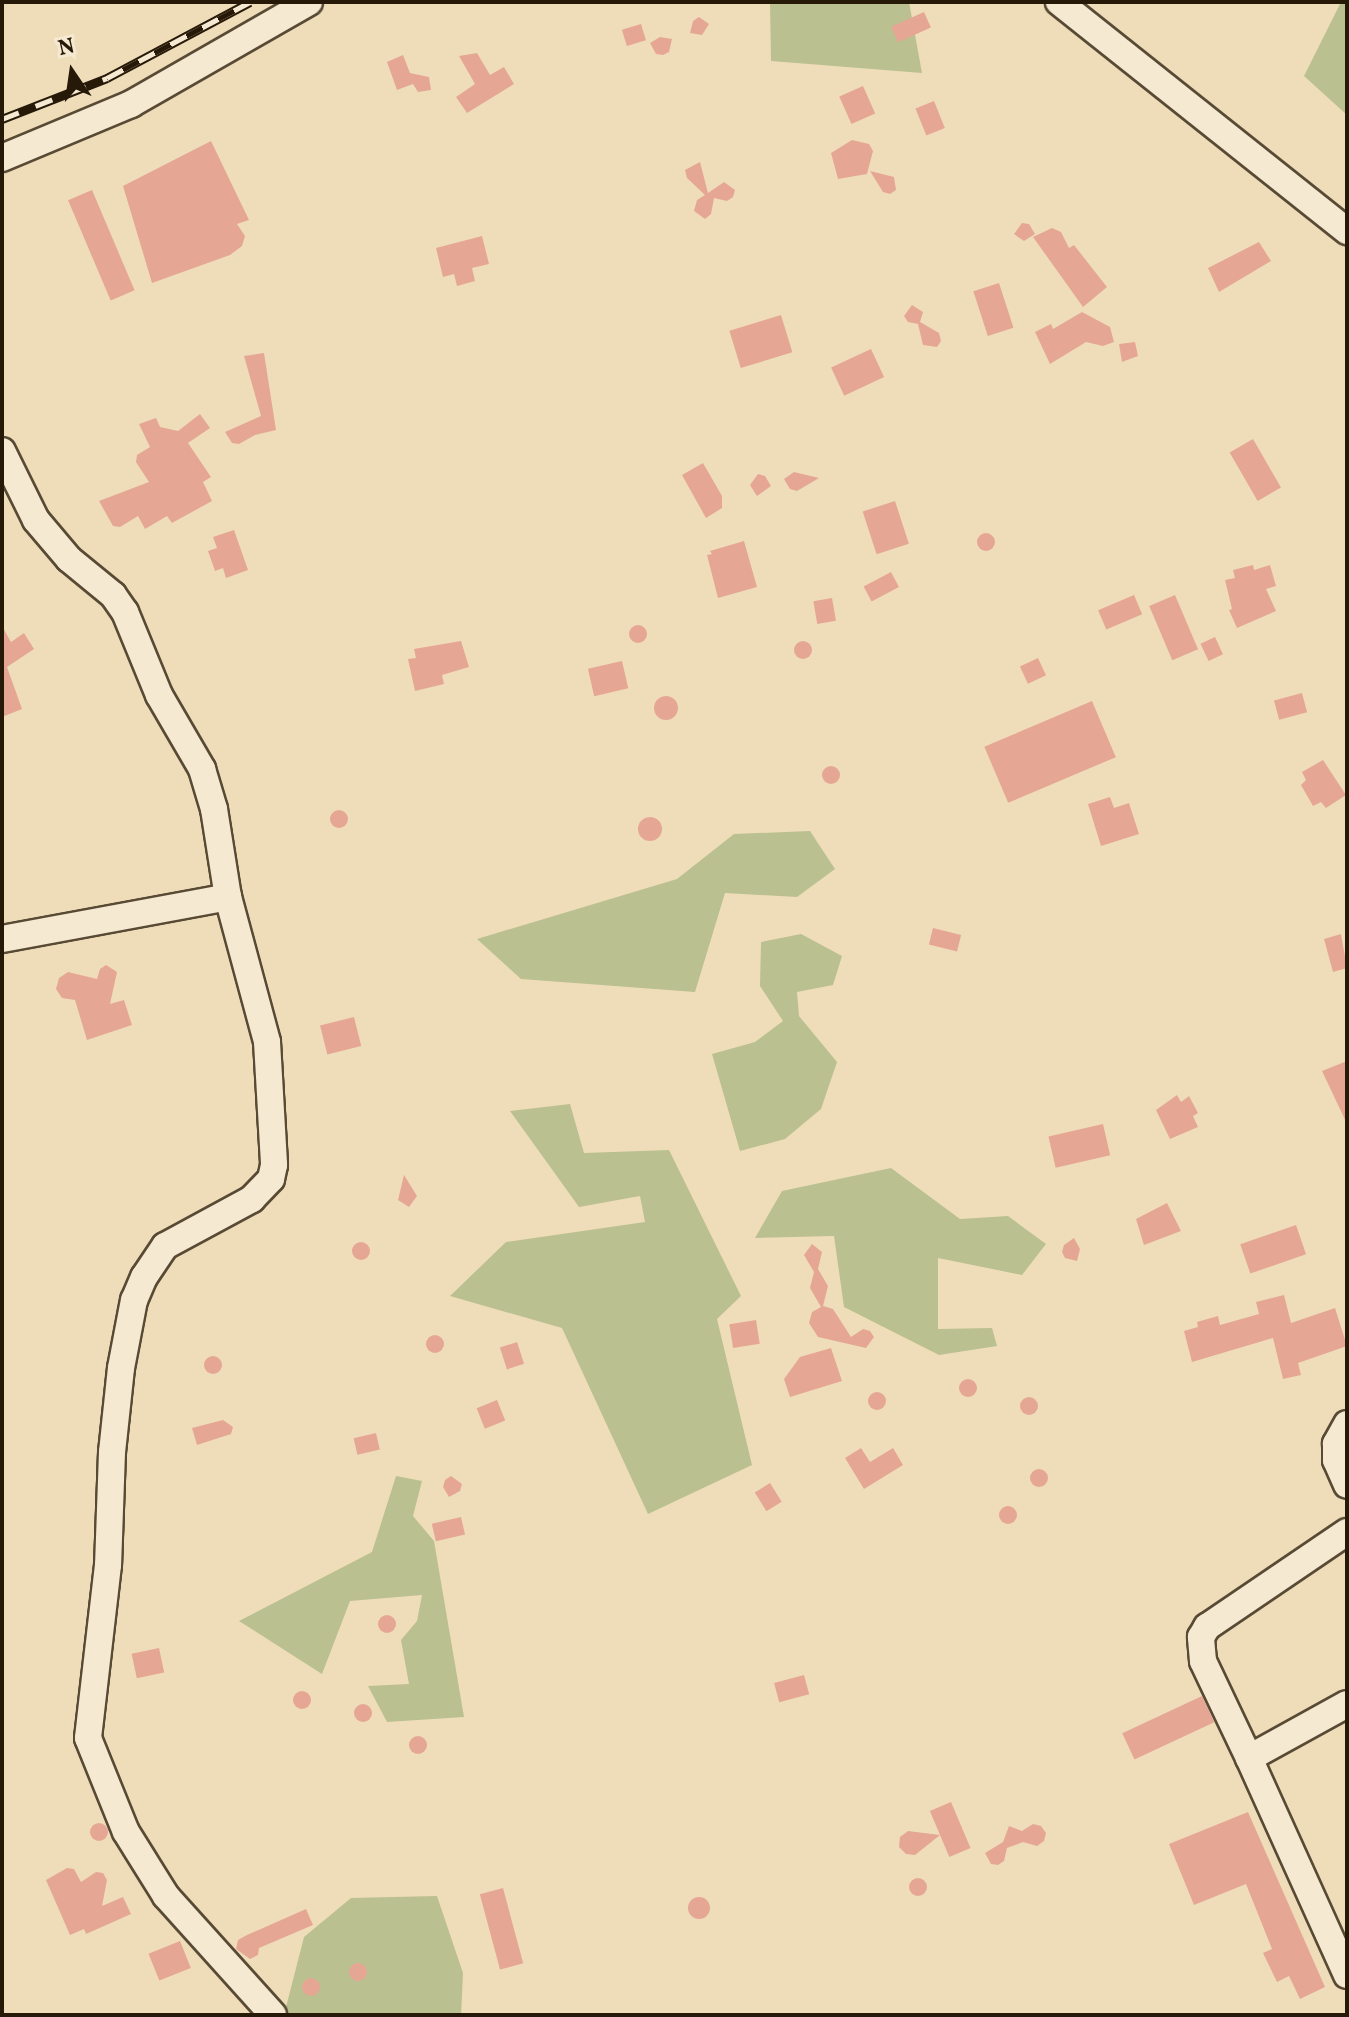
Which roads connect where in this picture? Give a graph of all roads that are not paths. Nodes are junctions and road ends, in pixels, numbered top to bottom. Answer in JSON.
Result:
{"nodes":[{"id":1,"x":309,"y":2,"type":"edge"},
{"id":2,"x":1059,"y":2,"type":"edge"},
{"id":3,"x":2,"y":158,"type":"edge"},
{"id":4,"x":1347,"y":231,"type":"edge"},
{"id":5,"x":2,"y":451,"type":"edge"},
{"id":6,"x":228,"y":897,"type":"junction"},
{"id":7,"x":2,"y":939,"type":"edge"},
{"id":8,"x":1347,"y":1424,"type":"edge"},
{"id":9,"x":1347,"y":1485,"type":"edge"},
{"id":10,"x":1347,"y":1532,"type":"edge"},
{"id":11,"x":1347,"y":1704,"type":"edge"},
{"id":12,"x":1249,"y":1758,"type":"junction"},
{"id":13,"x":1347,"y":1975,"type":"edge"},
{"id":14,"x":273,"y":2015,"type":"edge"}],
"edges":[{"from":1,"to":3,"type":"street"},
{"from":2,"to":4,"type":"street"},
{"from":5,"to":6,"type":"street"},
{"from":6,"to":7,"type":"street"},
{"from":6,"to":14,"type":"street"},
{"from":8,"to":9,"type":"street"},
{"from":10,"to":12,"type":"street"},
{"from":11,"to":12,"type":"street"},
{"from":12,"to":13,"type":"street"}]}
